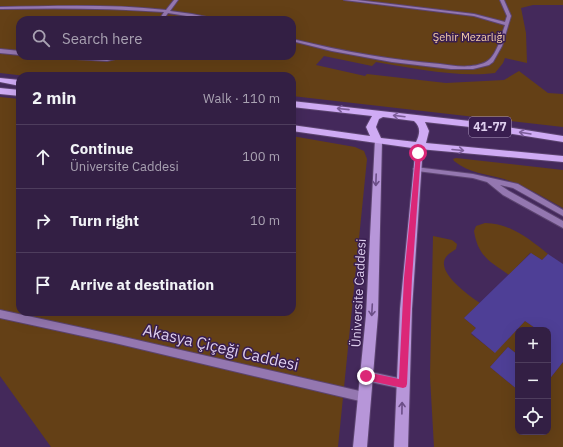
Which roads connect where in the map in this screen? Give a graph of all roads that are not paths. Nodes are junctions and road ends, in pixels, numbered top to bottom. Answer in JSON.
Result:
{"nodes":[{"id":1,"x":176,"y":0,"type":"edge"},
{"id":2,"x":346,"y":0,"type":"edge"},
{"id":3,"x":502,"y":0,"type":"edge"},
{"id":4,"x":0,"y":8,"type":"edge"},
{"id":5,"x":168,"y":11,"type":"junction"},
{"id":6,"x":164,"y":16,"type":"edge"},
{"id":7,"x":196,"y":16,"type":"edge"},
{"id":8,"x":507,"y":24,"type":"junction"},
{"id":9,"x":296,"y":41,"type":"edge"},
{"id":10,"x":0,"y":51,"type":"edge"},
{"id":11,"x":16,"y":53,"type":"edge"},
{"id":12,"x":0,"y":80,"type":"edge"},
{"id":13,"x":16,"y":82,"type":"edge"},
{"id":14,"x":0,"y":91,"type":"edge"},
{"id":15,"x":16,"y":93,"type":"edge"},
{"id":16,"x":296,"y":104,"type":"edge"},
{"id":17,"x":381,"y":114,"type":"junction"},
{"id":18,"x":417,"y":118,"type":"junction"},
{"id":19,"x":296,"y":129,"type":"edge"},
{"id":20,"x":563,"y":139,"type":"edge"},
{"id":21,"x":378,"y":141,"type":"junction"},
{"id":22,"x":419,"y":146,"type":"junction"},
{"id":23,"x":563,"y":159,"type":"edge"},
{"id":24,"x":417,"y":169,"type":"junction"},
{"id":25,"x":487,"y":179,"type":"junction"},
{"id":26,"x":563,"y":213,"type":"edge"},
{"id":27,"x":563,"y":225,"type":"edge"},
{"id":28,"x":0,"y":314,"type":"edge"},
{"id":29,"x":366,"y":376,"type":"junction"},
{"id":30,"x":403,"y":384,"type":"junction"},
{"id":31,"x":364,"y":397,"type":"junction"},
{"id":32,"x":360,"y":447,"type":"edge"},
{"id":33,"x":401,"y":447,"type":"edge"}],
"edges":[{"from":1,"to":5,"type":"street"},
{"from":2,"to":8,"type":"street"},
{"from":3,"to":8,"type":"street"},
{"from":4,"to":5,"type":"street"},
{"from":5,"to":6,"type":"street"},
{"from":5,"to":7,"type":"street"},
{"from":8,"to":9,"type":"street"},
{"from":10,"to":11,"type":"street"},
{"from":12,"to":13,"type":"highway"},
{"from":14,"to":15,"type":"highway"},
{"from":17,"to":16,"type":"highway","one_way":true},
{"from":18,"to":17,"type":"highway","one_way":true},
{"from":17,"to":21,"type":"highway"},
{"from":20,"to":18,"type":"highway","number":"41-77","one_way":true},
{"from":18,"to":22,"type":"highway"},
{"from":19,"to":21,"type":"highway"},
{"from":21,"to":22,"type":"highway"},
{"from":21,"to":29,"type":"main road","name":"Üniversite Caddesi","one_way":true},
{"from":22,"to":23,"type":"highway","number":"41-77","one_way":true},
{"from":22,"to":24,"type":"main road"},
{"from":24,"to":25,"type":"street"},
{"from":24,"to":30,"type":"main road"},
{"from":25,"to":26,"type":"street"},
{"from":25,"to":27,"type":"street"},
{"from":28,"to":31,"type":"street","name":"Akasya Çiçeği Caddesi"},
{"from":29,"to":30,"type":"street"},
{"from":29,"to":31,"type":"main road","name":"Üniversite Caddesi"},
{"from":33,"to":30,"type":"main road","one_way":true},
{"from":31,"to":32,"type":"main road","name":"Üniversite Caddesi"}]}
